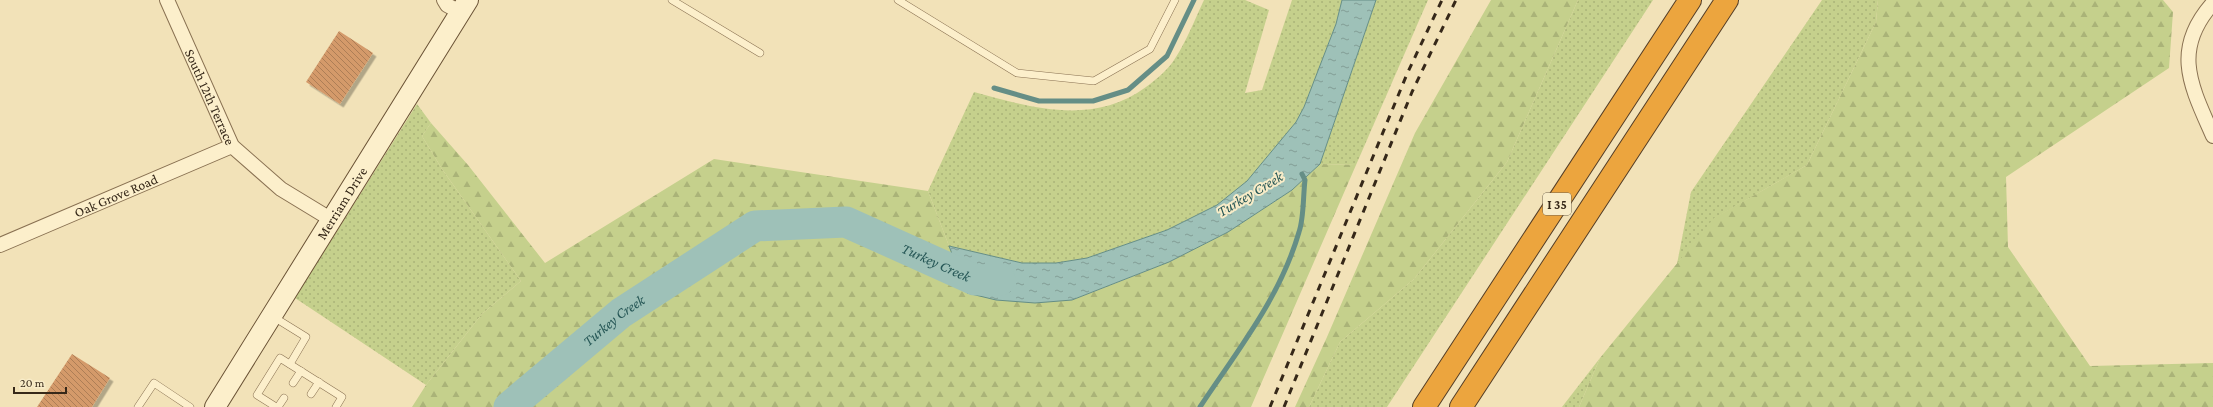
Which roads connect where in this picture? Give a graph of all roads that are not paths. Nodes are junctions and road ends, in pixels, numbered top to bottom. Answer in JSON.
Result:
{"nodes":[{"id":1,"x":167,"y":0,"type":"edge"},
{"id":2,"x":444,"y":0,"type":"edge"},
{"id":3,"x":672,"y":0,"type":"edge"},
{"id":4,"x":898,"y":0,"type":"edge"},
{"id":5,"x":1175,"y":0,"type":"edge"},
{"id":6,"x":1690,"y":0,"type":"edge"},
{"id":7,"x":1727,"y":0,"type":"edge"},
{"id":8,"x":2213,"y":3,"type":"edge"},
{"id":9,"x":464,"y":6,"type":"edge"},
{"id":10,"x":760,"y":53,"type":"dead end"},
{"id":11,"x":2213,"y":136,"type":"edge"},
{"id":12,"x":232,"y":146,"type":"junction"},
{"id":13,"x":332,"y":220,"type":"junction"},
{"id":14,"x":0,"y":245,"type":"edge"},
{"id":15,"x":272,"y":316,"type":"junction"},
{"id":16,"x":290,"y":364,"type":"junction"},
{"id":17,"x":301,"y":371,"type":"junction"},
{"id":18,"x":319,"y":382,"type":"junction"},
{"id":19,"x":293,"y":383,"type":"dead end"},
{"id":20,"x":311,"y":394,"type":"dead end"},
{"id":21,"x":284,"y":398,"type":"dead end"},
{"id":22,"x":273,"y":406,"type":"edge"},
{"id":23,"x":138,"y":407,"type":"edge"},
{"id":24,"x":190,"y":407,"type":"edge"},
{"id":25,"x":215,"y":407,"type":"edge"},
{"id":26,"x":336,"y":407,"type":"edge"},
{"id":27,"x":1424,"y":407,"type":"edge"},
{"id":28,"x":1461,"y":407,"type":"edge"}],
"edges":[{"from":1,"to":12,"type":"street","name":"South 12th Terrace"},
{"from":2,"to":9,"type":"street"},
{"from":3,"to":10,"type":"lane"},
{"from":4,"to":5,"type":"lane"},
{"from":6,"to":27,"type":"highway","number":"I 35"},
{"from":7,"to":28,"type":"highway","number":"I 35"},
{"from":8,"to":11,"type":"street"},
{"from":9,"to":13,"type":"main road","name":"Merriam Drive"},
{"from":12,"to":13,"type":"street","name":"South 12th Terrace"},
{"from":12,"to":14,"type":"street","name":"Oak Grove Road"},
{"from":13,"to":15,"type":"main road","name":"Merriam Drive"},
{"from":15,"to":16,"type":"lane"},
{"from":15,"to":25,"type":"main road","name":"Merriam Drive"},
{"from":16,"to":17,"type":"lane"},
{"from":16,"to":22,"type":"lane"},
{"from":17,"to":18,"type":"lane"},
{"from":17,"to":19,"type":"lane"},
{"from":18,"to":20,"type":"lane"},
{"from":18,"to":26,"type":"lane"},
{"from":21,"to":22,"type":"lane"},
{"from":23,"to":24,"type":"lane"}]}
